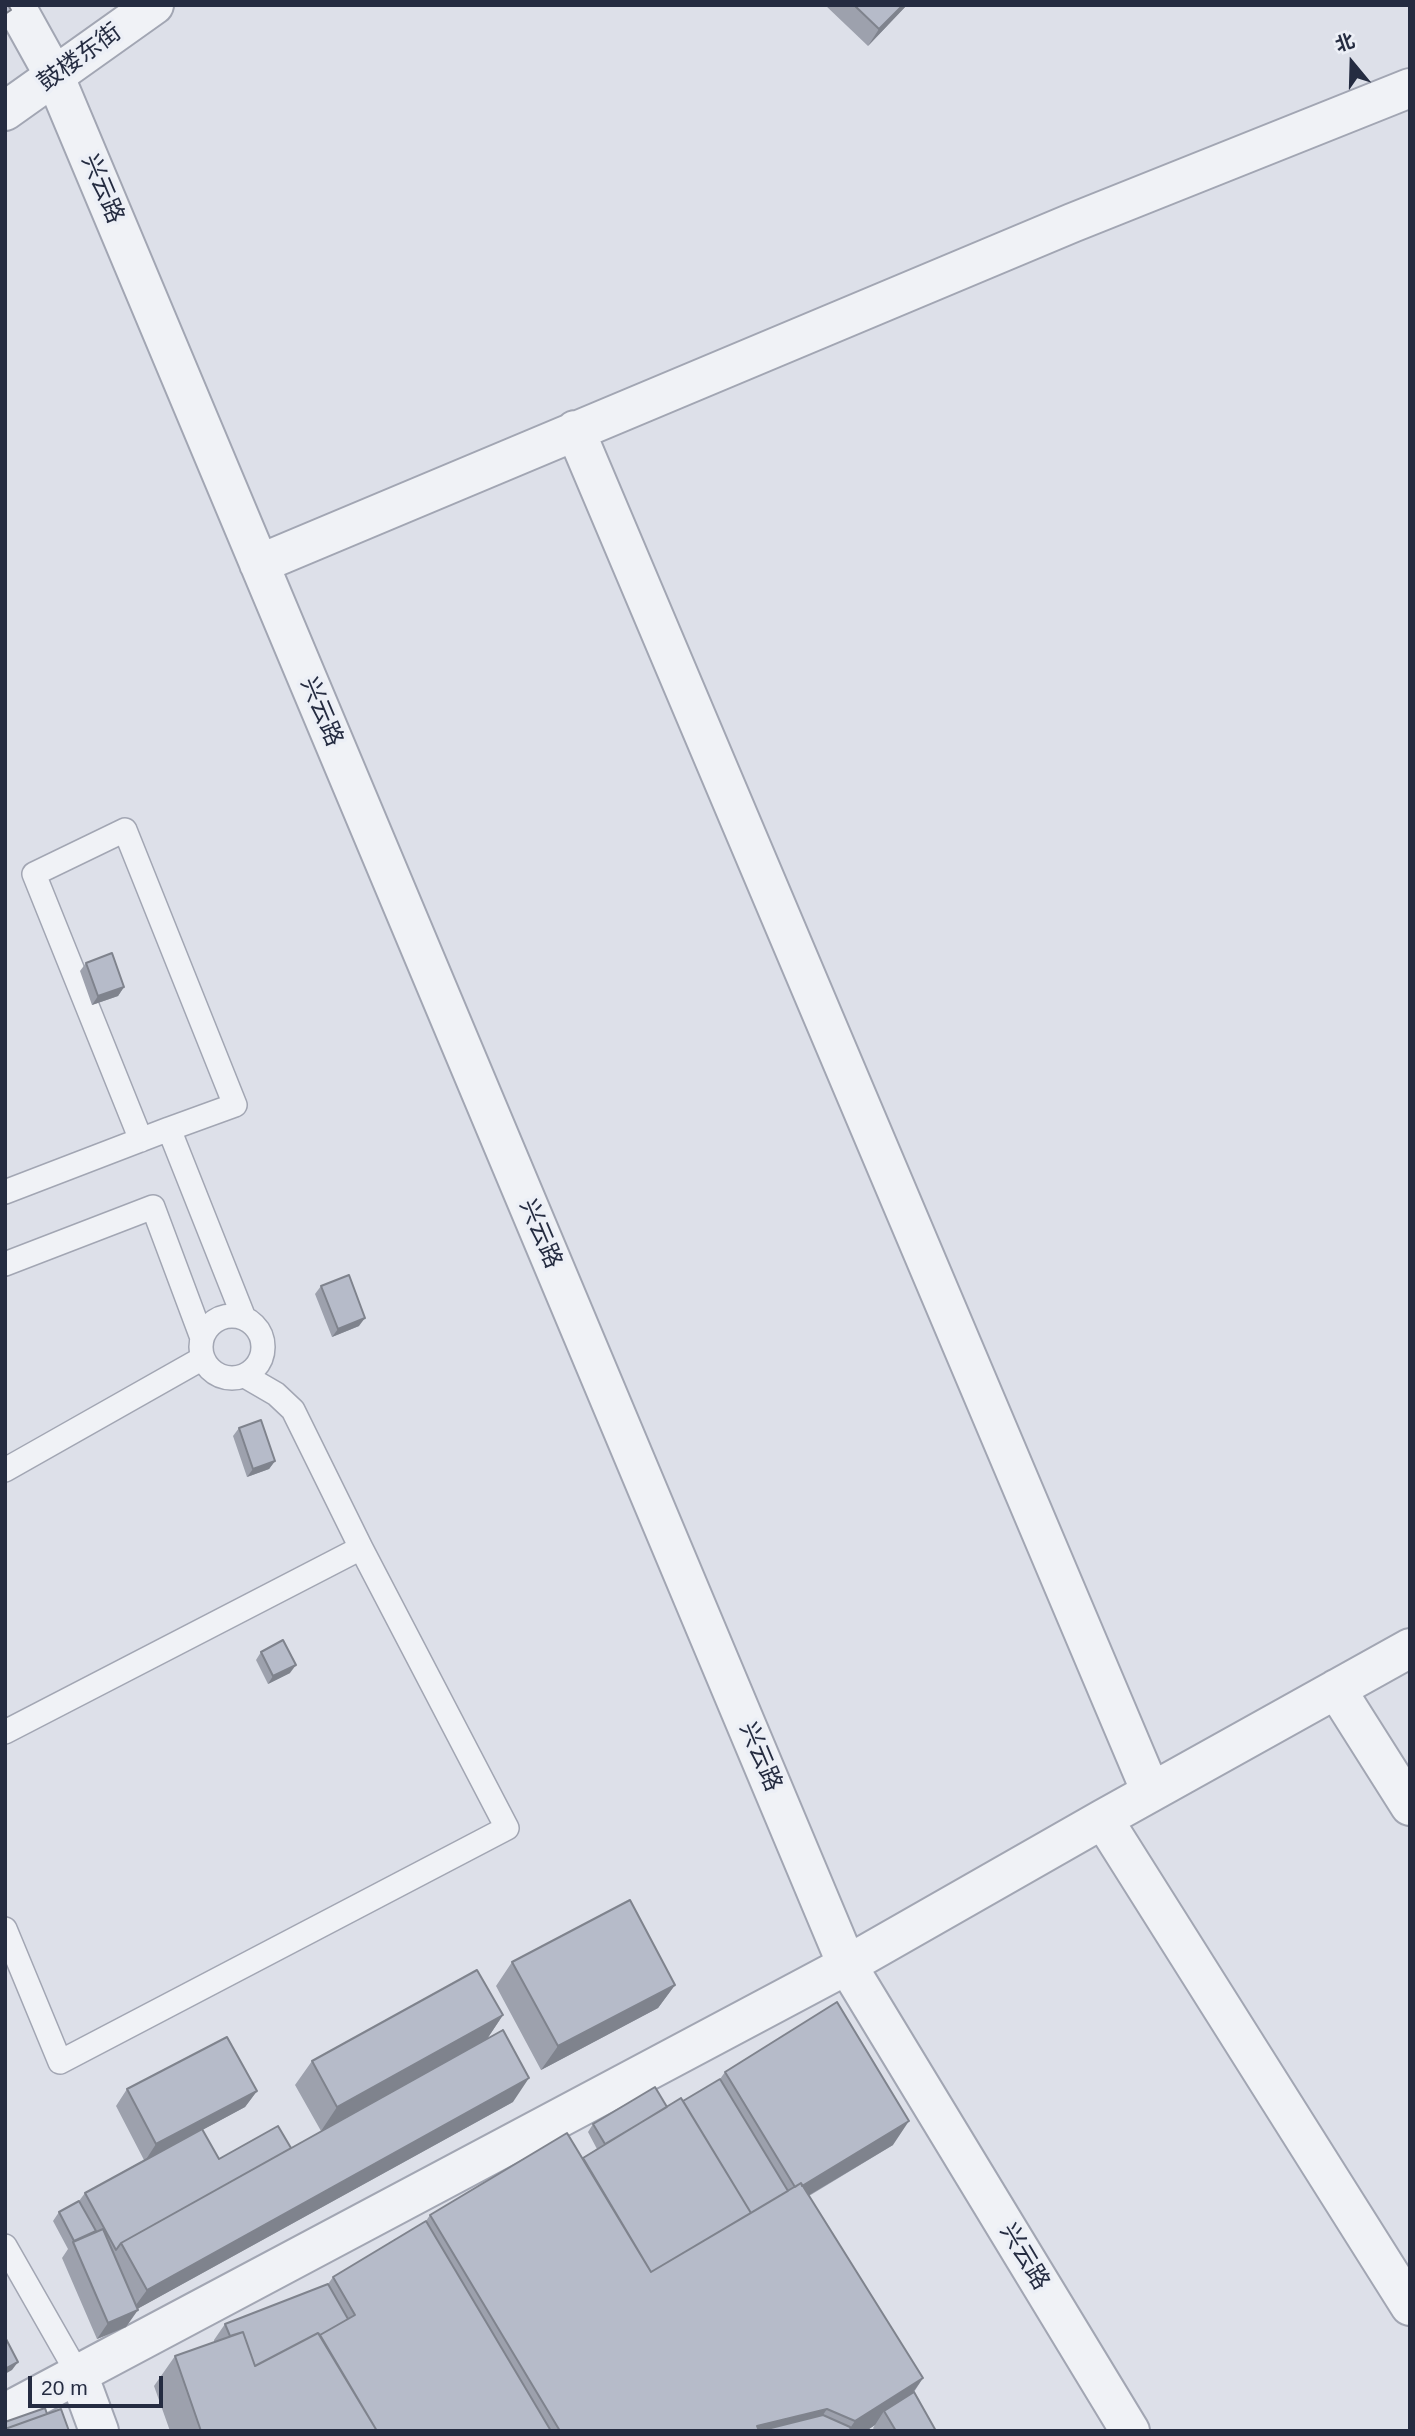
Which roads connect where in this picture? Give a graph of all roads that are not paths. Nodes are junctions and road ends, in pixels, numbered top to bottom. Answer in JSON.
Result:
{"nodes":[{"id":1,"x":15,"y":5,"type":"edge"},
{"id":2,"x":154,"y":5,"type":"edge"},
{"id":3,"x":55,"y":77,"type":"junction"},
{"id":4,"x":1410,"y":88,"type":"edge"},
{"id":5,"x":5,"y":111,"type":"edge"},
{"id":6,"x":575,"y":430,"type":"junction"},
{"id":7,"x":259,"y":564,"type":"junction"},
{"id":8,"x":169,"y":1129,"type":"junction"},
{"id":9,"x":141,"y":1140,"type":"junction"},
{"id":10,"x":5,"y":1192,"type":"edge"},
{"id":11,"x":5,"y":1264,"type":"edge"},
{"id":12,"x":244,"y":1318,"type":"junction"},
{"id":13,"x":202,"y":1348,"type":"junction"},
{"id":14,"x":245,"y":1376,"type":"junction"},
{"id":15,"x":5,"y":1470,"type":"edge"},
{"id":16,"x":361,"y":1548,"type":"junction"},
{"id":17,"x":1410,"y":1648,"type":"edge"},
{"id":18,"x":1336,"y":1689,"type":"junction"},
{"id":19,"x":5,"y":1732,"type":"edge"},
{"id":20,"x":1151,"y":1792,"type":"junction"},
{"id":21,"x":1410,"y":1806,"type":"edge"},
{"id":22,"x":1103,"y":1819,"type":"junction"},
{"id":23,"x":5,"y":1929,"type":"edge"},
{"id":24,"x":847,"y":1965,"type":"junction"},
{"id":25,"x":5,"y":2246,"type":"edge"},
{"id":26,"x":1410,"y":2306,"type":"edge"},
{"id":27,"x":78,"y":2374,"type":"junction"},
{"id":28,"x":5,"y":2413,"type":"edge"},
{"id":29,"x":99,"y":2431,"type":"edge"},
{"id":30,"x":1130,"y":2431,"type":"edge"}],
"edges":[{"from":1,"to":3,"type":"street","name":"兴云路"},
{"from":2,"to":3,"type":"street","name":"鼓楼东街"},
{"from":3,"to":5,"type":"street","name":"鼓楼东街"},
{"from":3,"to":7,"type":"street","name":"兴云路"},
{"from":4,"to":6,"type":"street"},
{"from":6,"to":7,"type":"street"},
{"from":6,"to":20,"type":"street"},
{"from":7,"to":24,"type":"street","name":"兴云路"},
{"from":8,"to":9,"type":"lane"},
{"from":8,"to":9,"type":"lane"},
{"from":8,"to":12,"type":"lane"},
{"from":9,"to":10,"type":"lane"},
{"from":11,"to":13,"type":"lane"},
{"from":12,"to":13,"type":"lane"},
{"from":12,"to":14,"type":"lane"},
{"from":13,"to":14,"type":"lane"},
{"from":13,"to":15,"type":"lane"},
{"from":14,"to":16,"type":"lane"},
{"from":16,"to":19,"type":"lane"},
{"from":16,"to":23,"type":"lane"},
{"from":17,"to":18,"type":"street"},
{"from":18,"to":20,"type":"street"},
{"from":18,"to":21,"type":"street"},
{"from":20,"to":22,"type":"street"},
{"from":22,"to":24,"type":"street"},
{"from":22,"to":26,"type":"street"},
{"from":24,"to":27,"type":"street"},
{"from":24,"to":30,"type":"street","name":"兴云路"},
{"from":25,"to":27,"type":"lane"},
{"from":27,"to":28,"type":"street"},
{"from":27,"to":29,"type":"street"}]}
